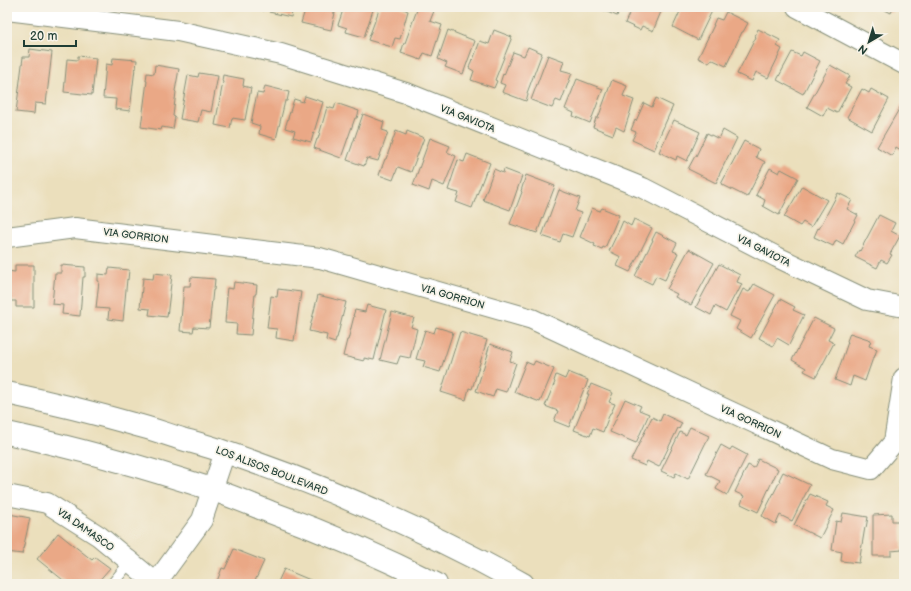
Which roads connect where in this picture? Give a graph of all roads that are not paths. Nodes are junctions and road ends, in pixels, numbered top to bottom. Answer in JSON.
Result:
{"nodes":[{"id":1,"x":797,"y":7,"type":"edge"},
{"id":2,"x":7,"y":10,"type":"edge"},
{"id":3,"x":904,"y":64,"type":"edge"},
{"id":4,"x":7,"y":237,"type":"edge"},
{"id":5,"x":904,"y":307,"type":"edge"},
{"id":6,"x":904,"y":378,"type":"edge"},
{"id":7,"x":7,"y":393,"type":"edge"},
{"id":8,"x":7,"y":433,"type":"edge"},
{"id":9,"x":225,"y":452,"type":"junction"},
{"id":10,"x":212,"y":490,"type":"junction"},
{"id":11,"x":7,"y":495,"type":"edge"},
{"id":12,"x":130,"y":562,"type":"junction"},
{"id":13,"x":157,"y":583,"type":"edge"},
{"id":14,"x":112,"y":584,"type":"edge"},
{"id":15,"x":436,"y":584,"type":"edge"},
{"id":16,"x":523,"y":584,"type":"edge"}],
"edges":[{"from":1,"to":3,"type":"street"},
{"from":2,"to":5,"type":"street","name":"VIA GAVIOTA"},
{"from":4,"to":6,"type":"street","name":"VIA GORRION"},
{"from":7,"to":9,"type":"main road","name":"LOS ALISOS BOULEVARD"},
{"from":8,"to":10,"type":"main road"},
{"from":9,"to":10,"type":"street","name":"VIA DAMASCO"},
{"from":9,"to":16,"type":"main road","name":"LOS ALISOS BOULEVARD"},
{"from":10,"to":13,"type":"street","name":"VIA DAMASCO"},
{"from":10,"to":15,"type":"main road"},
{"from":11,"to":12,"type":"street","name":"VIA DAMASCO"},
{"from":12,"to":13,"type":"street","name":"VIA DAMASCO"},
{"from":12,"to":14,"type":"lane"}]}
